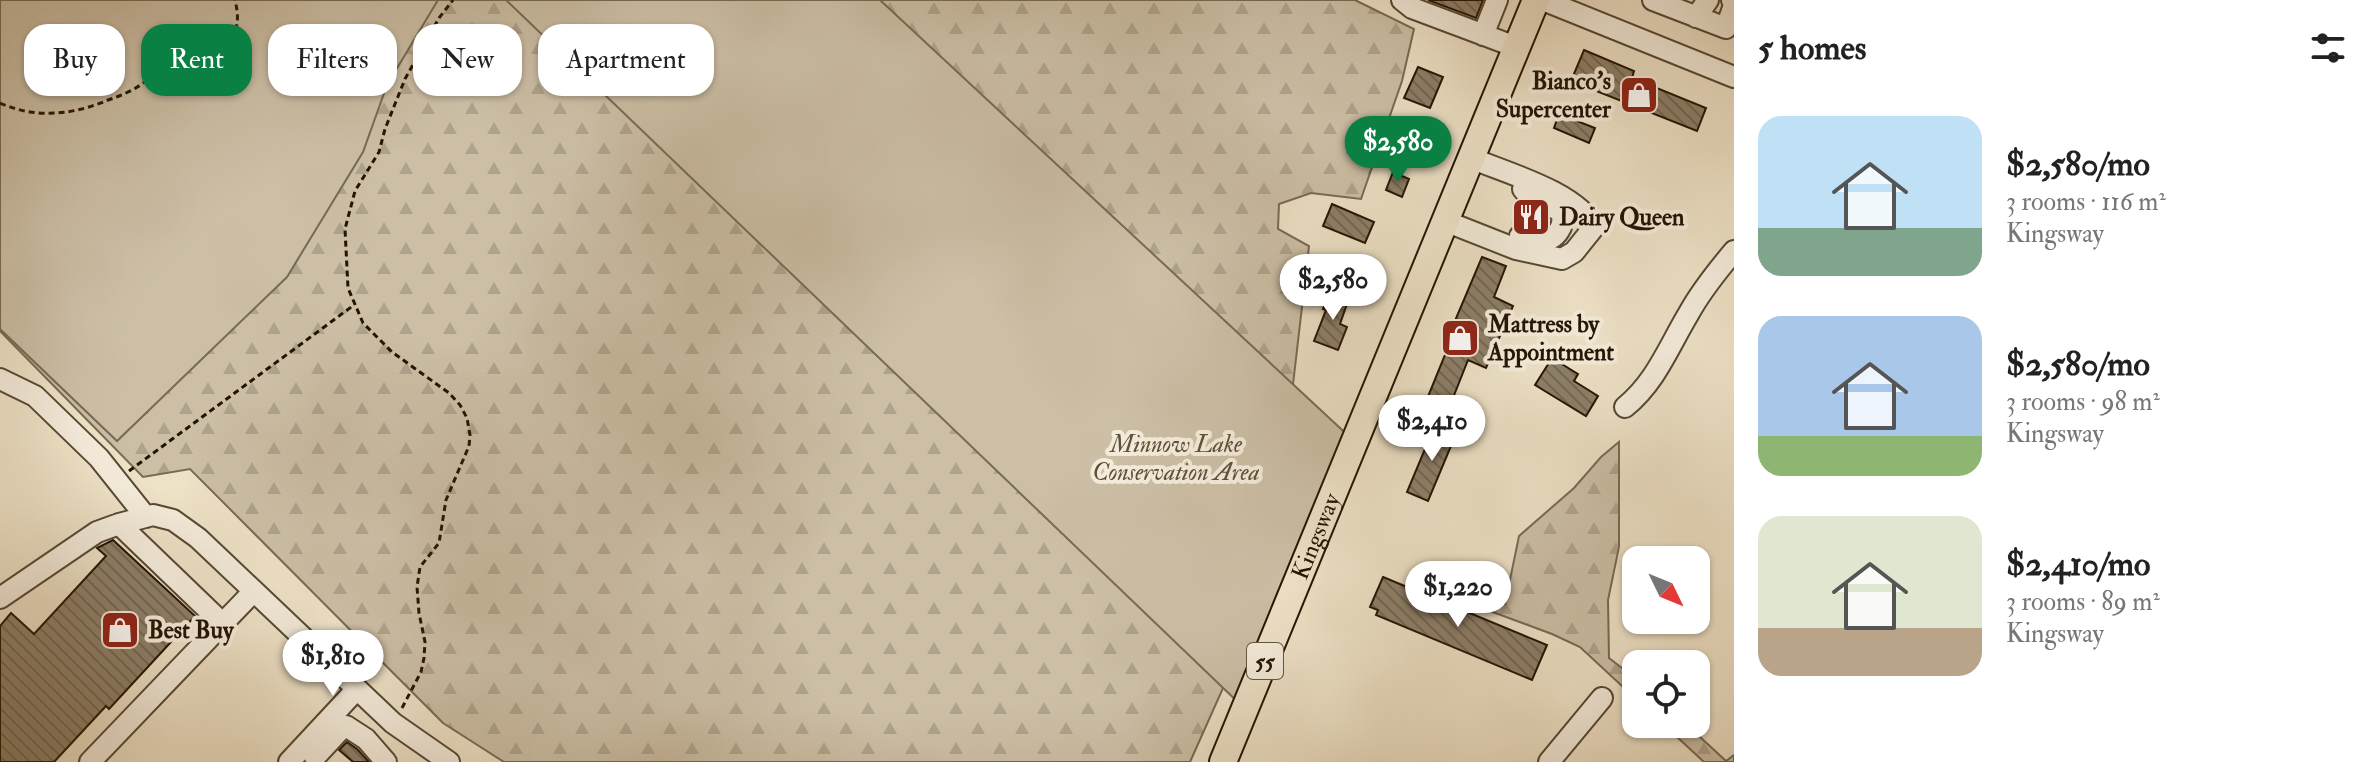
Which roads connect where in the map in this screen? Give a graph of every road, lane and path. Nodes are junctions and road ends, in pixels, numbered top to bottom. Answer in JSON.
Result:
{"nodes":[{"id":1,"x":235,"y":0,"type":"edge"},
{"id":2,"x":453,"y":0,"type":"edge"},
{"id":3,"x":1402,"y":0,"type":"edge"},
{"id":4,"x":1497,"y":0,"type":"edge"},
{"id":5,"x":1536,"y":0,"type":"edge"},
{"id":6,"x":1543,"y":0,"type":"edge"},
{"id":7,"x":1653,"y":0,"type":"edge"},
{"id":8,"x":1732,"y":0,"type":"edge"},
{"id":9,"x":1695,"y":7,"type":"edge"},
{"id":10,"x":1483,"y":35,"type":"junction"},
{"id":11,"x":1516,"y":47,"type":"junction"},
{"id":12,"x":1734,"y":77,"type":"edge"},
{"id":13,"x":0,"y":103,"type":"edge"},
{"id":14,"x":1471,"y":158,"type":"junction"},
{"id":15,"x":1515,"y":177,"type":"junction"},
{"id":16,"x":1445,"y":221,"type":"junction"},
{"id":17,"x":1497,"y":241,"type":"junction"},
{"id":18,"x":1734,"y":251,"type":"edge"},
{"id":19,"x":354,"y":305,"type":"junction"},
{"id":20,"x":0,"y":379,"type":"edge"},
{"id":21,"x":1625,"y":407,"type":"dead end"},
{"id":22,"x":117,"y":480,"type":"junction"},
{"id":23,"x":146,"y":517,"type":"junction"},
{"id":24,"x":119,"y":524,"type":"junction"},
{"id":25,"x":254,"y":591,"type":"junction"},
{"id":26,"x":0,"y":598,"type":"edge"},
{"id":27,"x":223,"y":624,"type":"junction"},
{"id":28,"x":356,"y":690,"type":"junction"},
{"id":29,"x":1602,"y":698,"type":"dead end"},
{"id":30,"x":393,"y":723,"type":"junction"},
{"id":31,"x":315,"y":757,"type":"dead end"},
{"id":32,"x":90,"y":762,"type":"edge"},
{"id":33,"x":289,"y":762,"type":"edge"},
{"id":34,"x":386,"y":762,"type":"edge"},
{"id":35,"x":449,"y":762,"type":"edge"},
{"id":36,"x":1223,"y":762,"type":"edge"},
{"id":37,"x":1549,"y":762,"type":"edge"}],
"edges":[{"from":1,"to":13,"type":"path"},
{"from":2,"to":19,"type":"path"},
{"from":3,"to":10,"type":"street"},
{"from":4,"to":10,"type":"street"},
{"from":5,"to":11,"type":"main road","name":"Kingsway","number":"55"},
{"from":6,"to":12,"type":"street"},
{"from":7,"to":9,"type":"street"},
{"from":8,"to":9,"type":"street"},
{"from":10,"to":11,"type":"street"},
{"from":11,"to":14,"type":"main road","name":"Kingsway","number":"55"},
{"from":14,"to":15,"type":"street"},
{"from":14,"to":16,"type":"main road","name":"Kingsway","number":"55"},
{"from":15,"to":17,"type":"street"},
{"from":15,"to":17,"type":"street"},
{"from":16,"to":17,"type":"street"},
{"from":16,"to":36,"type":"main road","name":"Kingsway","number":"55"},
{"from":18,"to":21,"type":"street"},
{"from":19,"to":22,"type":"path"},
{"from":19,"to":30,"type":"path"},
{"from":20,"to":22,"type":"street"},
{"from":22,"to":23,"type":"street"},
{"from":23,"to":24,"type":"street"},
{"from":23,"to":25,"type":"street"},
{"from":24,"to":26,"type":"street"},
{"from":24,"to":27,"type":"street"},
{"from":25,"to":27,"type":"street"},
{"from":25,"to":28,"type":"street"},
{"from":27,"to":32,"type":"street"},
{"from":28,"to":30,"type":"street"},
{"from":28,"to":33,"type":"street"},
{"from":29,"to":37,"type":"street"},
{"from":30,"to":35,"type":"street"},
{"from":31,"to":34,"type":"street"}]}
